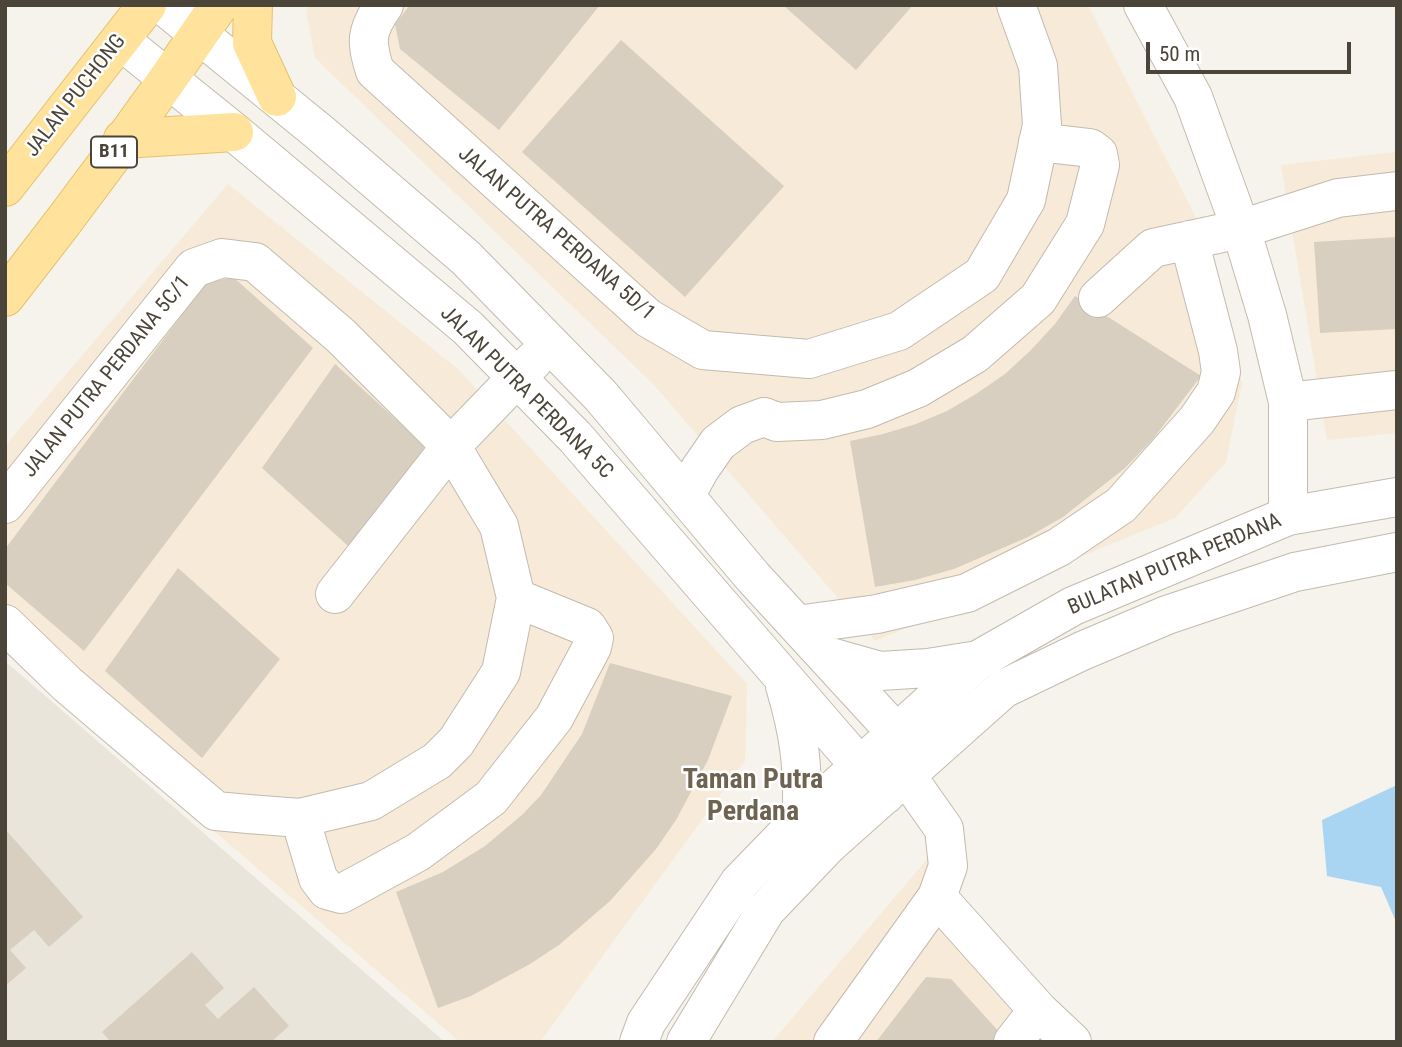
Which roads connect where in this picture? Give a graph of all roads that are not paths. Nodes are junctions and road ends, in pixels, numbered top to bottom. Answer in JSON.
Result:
{"nodes":[{"id":1,"x":147,"y":5,"type":"edge"},
{"id":2,"x":163,"y":5,"type":"edge"},
{"id":3,"x":253,"y":5,"type":"edge"},
{"id":4,"x":384,"y":5,"type":"edge"},
{"id":5,"x":1016,"y":5,"type":"edge"},
{"id":6,"x":1143,"y":5,"type":"edge"},
{"id":7,"x":209,"y":20,"type":"edge"},
{"id":8,"x":120,"y":40,"type":"junction"},
{"id":9,"x":169,"y":79,"type":"junction"},
{"id":10,"x":276,"y":97,"type":"junction"},
{"id":11,"x":234,"y":132,"type":"junction"},
{"id":12,"x":123,"y":139,"type":"junction"},
{"id":13,"x":1038,"y":142,"type":"junction"},
{"id":14,"x":5,"y":187,"type":"edge"},
{"id":15,"x":1397,"y":191,"type":"edge"},
{"id":16,"x":1241,"y":229,"type":"junction"},
{"id":17,"x":1189,"y":240,"type":"junction"},
{"id":18,"x":5,"y":297,"type":"edge"},
{"id":19,"x":1098,"y":298,"type":"dead end"},
{"id":20,"x":549,"y":343,"type":"junction"},
{"id":21,"x":517,"y":378,"type":"junction"},
{"id":22,"x":1397,"y":390,"type":"edge"},
{"id":23,"x":1288,"y":401,"type":"junction"},
{"id":24,"x":451,"y":446,"type":"junction"},
{"id":25,"x":685,"y":496,"type":"junction"},
{"id":26,"x":1397,"y":497,"type":"edge"},
{"id":27,"x":5,"y":504,"type":"edge"},
{"id":28,"x":1288,"y":516,"type":"junction"},
{"id":29,"x":1397,"y":552,"type":"edge"},
{"id":30,"x":1295,"y":572,"type":"junction"},
{"id":31,"x":335,"y":594,"type":"dead end"},
{"id":32,"x":516,"y":598,"type":"junction"},
{"id":33,"x":5,"y":624,"type":"edge"},
{"id":34,"x":797,"y":625,"type":"junction"},
{"id":35,"x":825,"y":655,"type":"junction"},
{"id":36,"x":978,"y":660,"type":"junction"},
{"id":37,"x":781,"y":674,"type":"junction"},
{"id":38,"x":897,"y":732,"type":"junction"},
{"id":39,"x":860,"y":765,"type":"junction"},
{"id":40,"x":904,"y":777,"type":"junction"},
{"id":41,"x":300,"y":818,"type":"junction"},
{"id":42,"x":802,"y":818,"type":"junction"},
{"id":43,"x":937,"y":897,"type":"junction"},
{"id":44,"x":1038,"y":1010,"type":"junction"},
{"id":45,"x":639,"y":1042,"type":"edge"},
{"id":46,"x":686,"y":1042,"type":"edge"},
{"id":47,"x":833,"y":1042,"type":"edge"},
{"id":48,"x":1013,"y":1042,"type":"edge"},
{"id":49,"x":1072,"y":1042,"type":"edge"}],
"edges":[{"from":1,"to":8,"type":"main road","name":"JALAN PUCHONG"},
{"from":2,"to":7,"type":"street"},
{"from":3,"to":10,"type":"main road"},
{"from":4,"to":13,"type":"street","name":"JALAN PUTRA PERDANA 5D/1"},
{"from":5,"to":13,"type":"street","name":"JALAN PUTRA PERDANA 5D/1"},
{"from":6,"to":16,"type":"street"},
{"from":7,"to":9,"type":"main road","number":"B11"},
{"from":7,"to":10,"type":"street"},
{"from":8,"to":9,"type":"street","name":"JALAN PUTRA PERDANA 5C"},
{"from":8,"to":14,"type":"main road","name":"JALAN PUCHONG"},
{"from":9,"to":11,"type":"street","name":"JALAN PUTRA PERDANA 5C"},
{"from":9,"to":12,"type":"main road","number":"B11"},
{"from":10,"to":20,"type":"street"},
{"from":11,"to":12,"type":"main road"},
{"from":11,"to":21,"type":"street","name":"JALAN PUTRA PERDANA 5C"},
{"from":12,"to":18,"type":"main road","number":"B11"},
{"from":13,"to":25,"type":"street"},
{"from":15,"to":16,"type":"street"},
{"from":16,"to":17,"type":"street"},
{"from":16,"to":23,"type":"street"},
{"from":17,"to":19,"type":"street"},
{"from":17,"to":34,"type":"street"},
{"from":20,"to":21,"type":"street"},
{"from":20,"to":25,"type":"street"},
{"from":21,"to":24,"type":"street"},
{"from":21,"to":37,"type":"street","name":"JALAN PUTRA PERDANA 5C"},
{"from":22,"to":23,"type":"street"},
{"from":23,"to":28,"type":"street"},
{"from":24,"to":27,"type":"street","name":"JALAN PUTRA PERDANA 5C/1"},
{"from":24,"to":31,"type":"street"},
{"from":24,"to":32,"type":"street","name":"JALAN PUTRA PERDANA 5C/1"},
{"from":25,"to":34,"type":"street"},
{"from":26,"to":28,"type":"street"},
{"from":28,"to":30,"type":"street","name":"BULATAN PUTRA PERDANA"},
{"from":28,"to":36,"type":"street","name":"BULATAN PUTRA PERDANA"},
{"from":29,"to":30,"type":"street"},
{"from":30,"to":40,"type":"street","name":"BULATAN PUTRA PERDANA"},
{"from":32,"to":41,"type":"street","name":"JALAN PUTRA PERDANA 5C/1"},
{"from":32,"to":41,"type":"street"},
{"from":33,"to":41,"type":"street","name":"JALAN PUTRA PERDANA 5C/1"},
{"from":34,"to":35,"type":"street"},
{"from":35,"to":36,"type":"street"},
{"from":35,"to":38,"type":"street"},
{"from":36,"to":38,"type":"street","name":"BULATAN PUTRA PERDANA"},
{"from":37,"to":39,"type":"street","name":"JALAN PUTRA PERDANA 5C"},
{"from":37,"to":42,"type":"street"},
{"from":38,"to":39,"type":"street","name":"BULATAN PUTRA PERDANA"},
{"from":38,"to":40,"type":"street"},
{"from":39,"to":40,"type":"street","name":"JALAN PUTRA PERDANA 5C"},
{"from":39,"to":42,"type":"street","name":"BULATAN PUTRA PERDANA"},
{"from":40,"to":43,"type":"street"},
{"from":40,"to":46,"type":"street","name":"BULATAN PUTRA PERDANA"},
{"from":42,"to":45,"type":"street","name":"BULATAN PUTRA PERDANA"},
{"from":43,"to":44,"type":"street"},
{"from":43,"to":47,"type":"street"},
{"from":44,"to":48,"type":"street"},
{"from":44,"to":49,"type":"street"}]}
